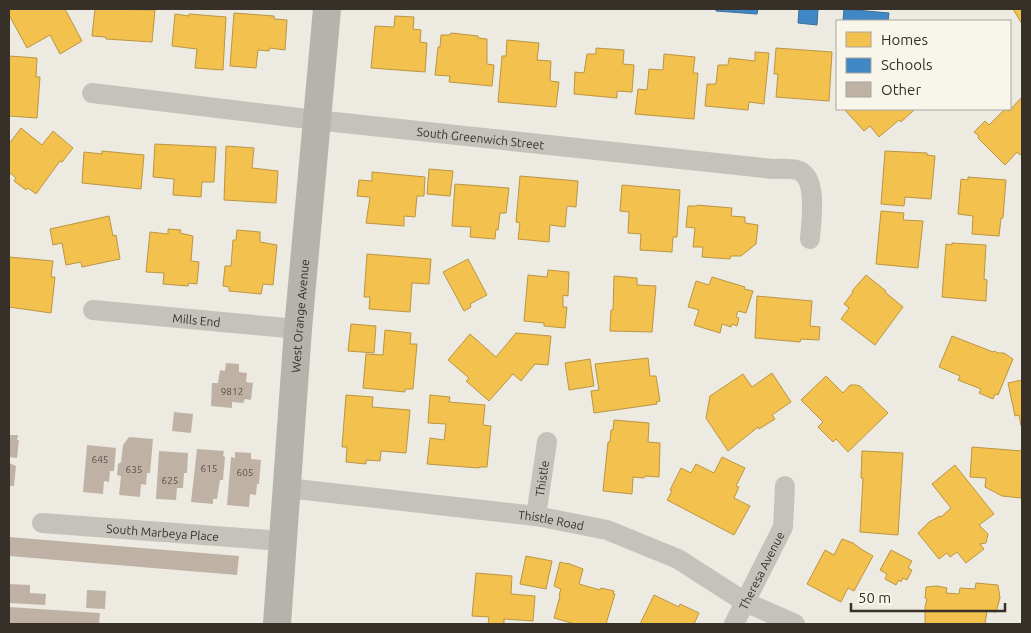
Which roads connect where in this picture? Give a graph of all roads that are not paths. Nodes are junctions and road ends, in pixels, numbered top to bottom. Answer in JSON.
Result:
{"nodes":[{"id":1,"x":327,"y":9,"type":"edge"},
{"id":2,"x":92,"y":94,"type":"dead end"},
{"id":3,"x":316,"y":120,"type":"junction"},
{"id":4,"x":810,"y":238,"type":"dead end"},
{"id":5,"x":94,"y":310,"type":"dead end"},
{"id":6,"x":298,"y":329,"type":"junction"},
{"id":7,"x":547,"y":442,"type":"dead end"},
{"id":8,"x":785,"y":486,"type":"dead end"},
{"id":9,"x":287,"y":488,"type":"junction"},
{"id":10,"x":536,"y":516,"type":"junction"},
{"id":11,"x":42,"y":523,"type":"dead end"},
{"id":12,"x":282,"y":541,"type":"junction"},
{"id":13,"x":745,"y":602,"type":"junction"},
{"id":14,"x":277,"y":624,"type":"edge"},
{"id":15,"x":734,"y":624,"type":"edge"},
{"id":16,"x":795,"y":624,"type":"edge"}],
"edges":[{"from":1,"to":3,"type":"street","name":"West Orange Avenue"},
{"from":2,"to":3,"type":"street","name":"South Greenwich Street"},
{"from":3,"to":4,"type":"street","name":"South Greenwich Street"},
{"from":3,"to":6,"type":"street","name":"West Orange Avenue"},
{"from":5,"to":6,"type":"street","name":"Mills End"},
{"from":6,"to":9,"type":"street","name":"West Orange Avenue"},
{"from":7,"to":10,"type":"street","name":"Thistle"},
{"from":8,"to":13,"type":"street","name":"Theresa Avenue"},
{"from":9,"to":10,"type":"street","name":"Thistle Road"},
{"from":9,"to":12,"type":"street","name":"West Orange Avenue"},
{"from":10,"to":13,"type":"street","name":"Thistle Road"},
{"from":11,"to":12,"type":"street","name":"South Marbeya Place"},
{"from":12,"to":14,"type":"street","name":"West Orange Avenue"},
{"from":13,"to":15,"type":"street","name":"Theresa Avenue"},
{"from":13,"to":16,"type":"street","name":"Thistle Road"}]}
